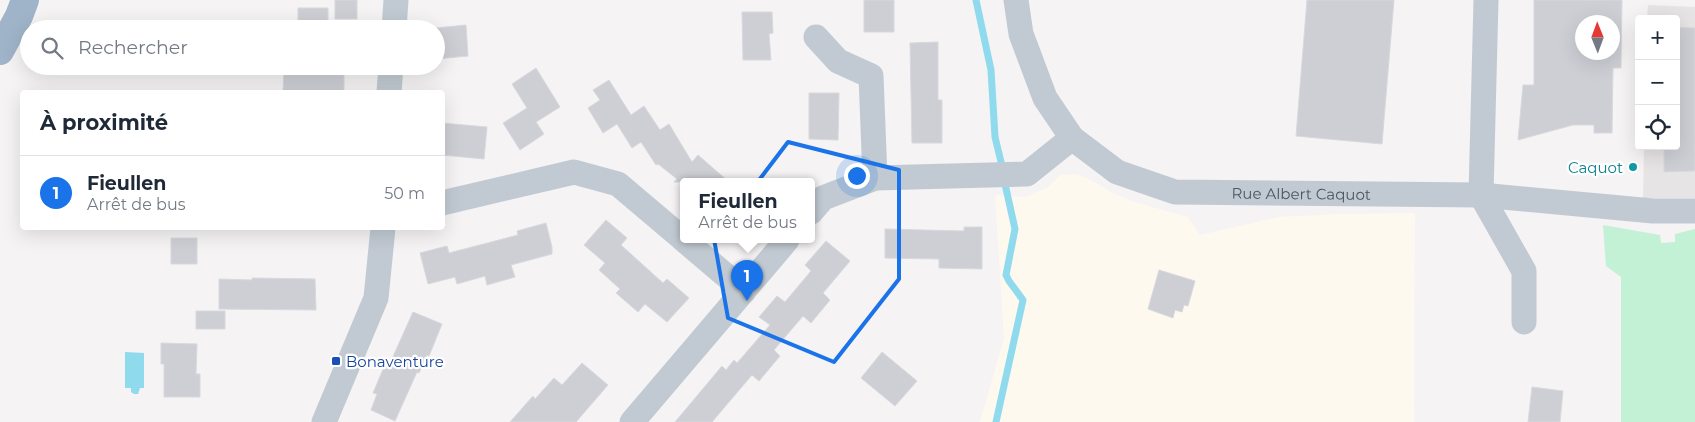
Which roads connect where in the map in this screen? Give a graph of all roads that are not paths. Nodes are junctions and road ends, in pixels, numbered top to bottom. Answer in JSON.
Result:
{"nodes":[{"id":1,"x":25,"y":0,"type":"edge"},
{"id":2,"x":396,"y":0,"type":"edge"},
{"id":3,"x":1016,"y":0,"type":"edge"},
{"id":4,"x":1486,"y":0,"type":"edge"},
{"id":5,"x":395,"y":20,"type":"edge"},
{"id":6,"x":816,"y":37,"type":"dead end"},
{"id":7,"x":0,"y":50,"type":"edge"},
{"id":8,"x":390,"y":75,"type":"edge"},
{"id":9,"x":389,"y":90,"type":"edge"},
{"id":10,"x":1072,"y":138,"type":"junction"},
{"id":11,"x":875,"y":178,"type":"junction"},
{"id":12,"x":1481,"y":195,"type":"junction"},
{"id":13,"x":445,"y":202,"type":"edge"},
{"id":14,"x":815,"y":207,"type":"edge"},
{"id":15,"x":1695,"y":211,"type":"edge"},
{"id":16,"x":383,"y":230,"type":"edge"},
{"id":17,"x":680,"y":236,"type":"edge"},
{"id":18,"x":689,"y":243,"type":"edge"},
{"id":19,"x":784,"y":243,"type":"edge"},
{"id":20,"x":744,"y":291,"type":"junction"},
{"id":21,"x":1524,"y":322,"type":"dead end"},
{"id":22,"x":324,"y":422,"type":"edge"},
{"id":23,"x":632,"y":422,"type":"edge"}],
"edges":[{"from":1,"to":7,"type":"highway"},
{"from":2,"to":5,"type":"street"},
{"from":3,"to":10,"type":"street","name":"Rue Albert Caquot"},
{"from":4,"to":12,"type":"street"},
{"from":6,"to":11,"type":"street"},
{"from":8,"to":9,"type":"street"},
{"from":10,"to":11,"type":"street"},
{"from":10,"to":12,"type":"street","name":"Rue Albert Caquot"},
{"from":11,"to":14,"type":"street"},
{"from":12,"to":15,"type":"street","name":"Rue Albert Caquot"},
{"from":12,"to":21,"type":"street"},
{"from":13,"to":17,"type":"street"},
{"from":16,"to":22,"type":"street"},
{"from":18,"to":20,"type":"street"},
{"from":19,"to":20,"type":"street"},
{"from":20,"to":23,"type":"street"}]}
